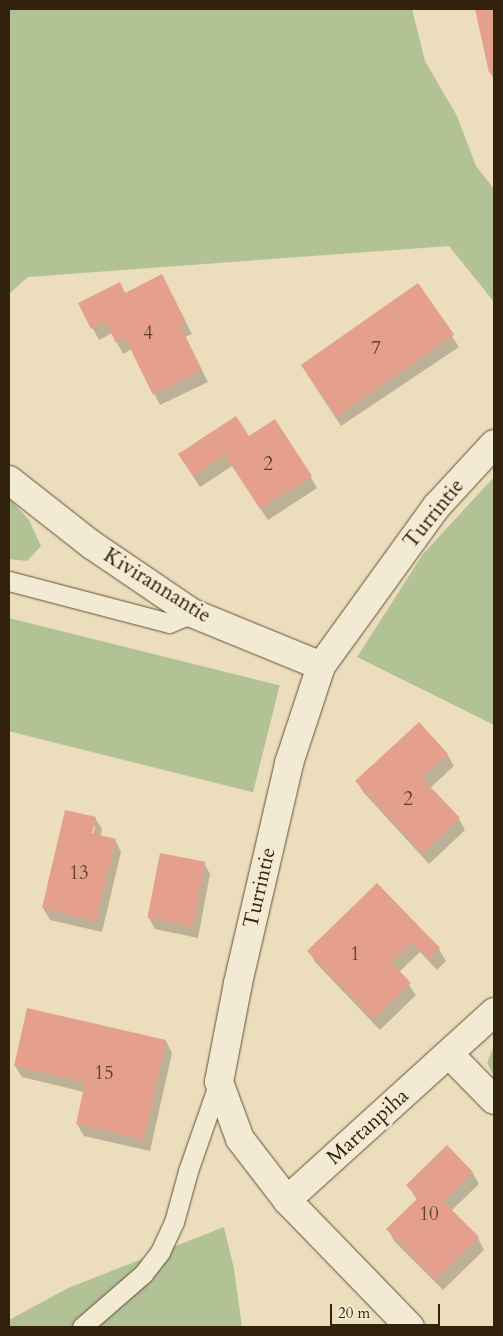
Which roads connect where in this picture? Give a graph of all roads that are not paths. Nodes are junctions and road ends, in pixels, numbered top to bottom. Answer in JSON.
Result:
{"nodes":[{"id":1,"x":494,"y":444,"type":"edge"},
{"id":2,"x":9,"y":480,"type":"edge"},
{"id":3,"x":9,"y":581,"type":"edge"},
{"id":4,"x":192,"y":613,"type":"junction"},
{"id":5,"x":321,"y":666,"type":"junction"},
{"id":6,"x":494,"y":1012,"type":"edge"},
{"id":7,"x":449,"y":1054,"type":"junction"},
{"id":8,"x":219,"y":1082,"type":"junction"},
{"id":9,"x":494,"y":1100,"type":"edge"},
{"id":10,"x":287,"y":1200,"type":"junction"},
{"id":11,"x":82,"y":1327,"type":"edge"},
{"id":12,"x":410,"y":1327,"type":"edge"}],
"edges":[{"from":1,"to":5,"type":"street","name":"Turrintie"},
{"from":2,"to":4,"type":"street","name":"Kivirannantie"},
{"from":3,"to":4,"type":"lane"},
{"from":4,"to":5,"type":"street","name":"Kivirannantie"},
{"from":5,"to":8,"type":"street","name":"Turrintie"},
{"from":6,"to":7,"type":"street","name":"Martanpiha"},
{"from":7,"to":9,"type":"street"},
{"from":7,"to":10,"type":"street","name":"Martanpiha"},
{"from":8,"to":10,"type":"street"},
{"from":8,"to":11,"type":"lane"},
{"from":10,"to":12,"type":"street"}]}
